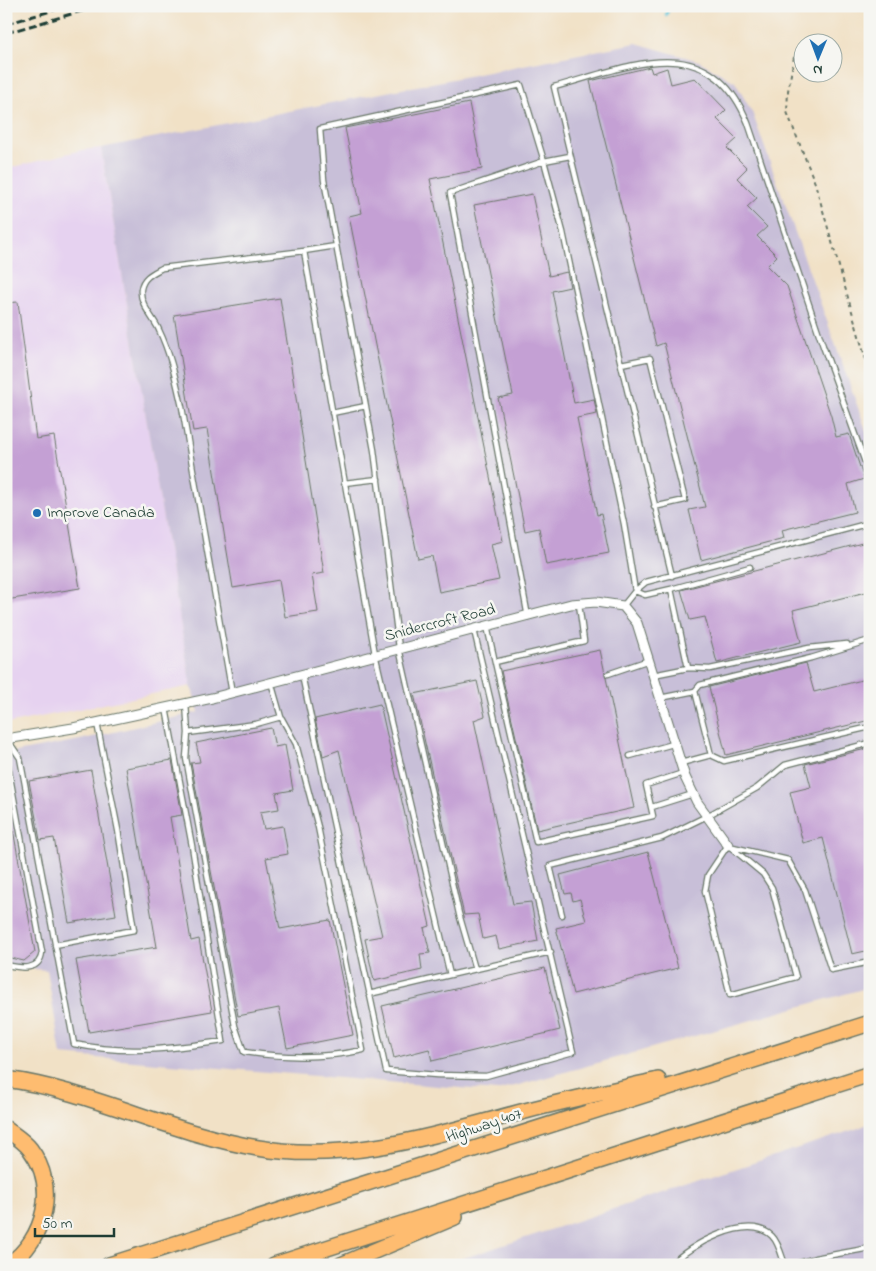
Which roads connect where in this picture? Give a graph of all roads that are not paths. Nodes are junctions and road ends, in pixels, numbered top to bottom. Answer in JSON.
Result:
{"nodes":[{"id":1,"x":570,"y":156,"type":"junction"},
{"id":2,"x":544,"y":161,"type":"junction"},
{"id":3,"x":336,"y":246,"type":"junction"},
{"id":4,"x":304,"y":251,"type":"junction"},
{"id":5,"x":621,"y":364,"type":"junction"},
{"id":6,"x":366,"y":406,"type":"junction"},
{"id":7,"x":332,"y":413,"type":"junction"},
{"id":8,"x":870,"y":476,"type":"edge"},
{"id":9,"x":378,"y":479,"type":"junction"},
{"id":10,"x":344,"y":483,"type":"junction"},
{"id":11,"x":654,"y":507,"type":"junction"},
{"id":12,"x":870,"y":523,"type":"edge"},
{"id":13,"x":750,"y":567,"type":"dead end"},
{"id":14,"x":672,"y":576,"type":"junction"},
{"id":15,"x":672,"y":590,"type":"junction"},
{"id":16,"x":635,"y":591,"type":"junction"},
{"id":17,"x":579,"y":604,"type":"junction"},
{"id":18,"x":623,"y":606,"type":"junction"},
{"id":19,"x":528,"y":616,"type":"junction"},
{"id":20,"x":487,"y":626,"type":"junction"},
{"id":21,"x":474,"y":628,"type":"junction"},
{"id":22,"x":870,"y":640,"type":"edge"},
{"id":23,"x":858,"y":643,"type":"junction"},
{"id":24,"x":399,"y":648,"type":"junction"},
{"id":25,"x":376,"y":654,"type":"junction"},
{"id":26,"x":649,"y":660,"type":"junction"},
{"id":27,"x":495,"y":662,"type":"junction"},
{"id":28,"x":688,"y":668,"type":"junction"},
{"id":29,"x":302,"y":674,"type":"junction"},
{"id":30,"x":608,"y":674,"type":"dead end"},
{"id":31,"x":654,"y":675,"type":"junction"},
{"id":32,"x":271,"y":682,"type":"junction"},
{"id":33,"x":695,"y":691,"type":"junction"},
{"id":34,"x":232,"y":693,"type":"junction"},
{"id":35,"x":660,"y":698,"type":"junction"},
{"id":36,"x":186,"y":703,"type":"junction"},
{"id":37,"x":166,"y":708,"type":"junction"},
{"id":38,"x":281,"y":717,"type":"junction"},
{"id":39,"x":97,"y":723,"type":"junction"},
{"id":40,"x":870,"y":727,"type":"edge"},
{"id":41,"x":188,"y":733,"type":"junction"},
{"id":42,"x":7,"y":742,"type":"edge"},
{"id":43,"x":870,"y":743,"type":"edge"},
{"id":44,"x":673,"y":744,"type":"junction"},
{"id":45,"x":711,"y":755,"type":"junction"},
{"id":46,"x":6,"y":756,"type":"edge"},
{"id":47,"x":630,"y":756,"type":"dead end"},
{"id":48,"x":680,"y":763,"type":"junction"},
{"id":49,"x":683,"y":773,"type":"junction"},
{"id":50,"x":693,"y":794,"type":"junction"},
{"id":51,"x":652,"y":807,"type":"junction"},
{"id":52,"x":707,"y":816,"type":"junction"},
{"id":53,"x":728,"y":846,"type":"junction"},
{"id":54,"x":562,"y":915,"type":"dead end"},
{"id":55,"x":55,"y":945,"type":"junction"},
{"id":56,"x":551,"y":952,"type":"junction"},
{"id":57,"x":870,"y":962,"type":"edge"},
{"id":58,"x":6,"y":964,"type":"edge"},
{"id":59,"x":475,"y":969,"type":"junction"},
{"id":60,"x":450,"y":975,"type":"junction"},
{"id":61,"x":369,"y":994,"type":"junction"},
{"id":62,"x":870,"y":1023,"type":"edge"},
{"id":63,"x":765,"y":1056,"type":"junction"},
{"id":64,"x":870,"y":1074,"type":"edge"},
{"id":65,"x":6,"y":1079,"type":"edge"},
{"id":66,"x":6,"y":1129,"type":"edge"},
{"id":67,"x":539,"y":1181,"type":"junction"},
{"id":68,"x":870,"y":1248,"type":"edge"},
{"id":69,"x":8,"y":1265,"type":"edge"},
{"id":70,"x":109,"y":1265,"type":"edge"},
{"id":71,"x":274,"y":1265,"type":"edge"},
{"id":72,"x":341,"y":1265,"type":"edge"},
{"id":73,"x":671,"y":1265,"type":"edge"},
{"id":74,"x":785,"y":1265,"type":"edge"},
{"id":75,"x":792,"y":1265,"type":"edge"}],
"edges":[{"from":1,"to":2,"type":"lane"},
{"from":1,"to":5,"type":"lane"},
{"from":1,"to":8,"type":"lane"},
{"from":2,"to":3,"type":"lane"},
{"from":2,"to":16,"type":"lane"},
{"from":2,"to":19,"type":"lane"},
{"from":3,"to":4,"type":"lane"},
{"from":3,"to":6,"type":"lane"},
{"from":4,"to":7,"type":"lane"},
{"from":4,"to":34,"type":"lane"},
{"from":5,"to":11,"type":"lane"},
{"from":5,"to":11,"type":"lane"},
{"from":6,"to":7,"type":"lane"},
{"from":6,"to":9,"type":"lane"},
{"from":7,"to":10,"type":"lane"},
{"from":9,"to":10,"type":"lane"},
{"from":9,"to":24,"type":"lane"},
{"from":10,"to":25,"type":"lane"},
{"from":11,"to":14,"type":"lane"},
{"from":12,"to":14,"type":"lane"},
{"from":13,"to":15,"type":"lane"},
{"from":14,"to":16,"type":"lane"},
{"from":15,"to":16,"type":"lane"},
{"from":15,"to":28,"type":"lane"},
{"from":16,"to":18,"type":"lane"},
{"from":17,"to":18,"type":"street","name":"Snidercroft Road"},
{"from":17,"to":19,"type":"street","name":"Snidercroft Road"},
{"from":17,"to":27,"type":"lane"},
{"from":18,"to":26,"type":"street"},
{"from":19,"to":20,"type":"street","name":"Snidercroft Road"},
{"from":20,"to":21,"type":"street","name":"Snidercroft Road"},
{"from":20,"to":27,"type":"lane"},
{"from":21,"to":24,"type":"street","name":"Snidercroft Road"},
{"from":21,"to":56,"type":"lane"},
{"from":22,"to":23,"type":"lane"},
{"from":23,"to":28,"type":"lane"},
{"from":23,"to":33,"type":"lane"},
{"from":24,"to":25,"type":"street","name":"Snidercroft Road"},
{"from":24,"to":59,"type":"lane"},
{"from":25,"to":29,"type":"street","name":"Snidercroft Road"},
{"from":25,"to":60,"type":"lane"},
{"from":26,"to":30,"type":"lane"},
{"from":26,"to":31,"type":"street"},
{"from":27,"to":51,"type":"lane"},
{"from":28,"to":31,"type":"lane"},
{"from":29,"to":32,"type":"street","name":"Snidercroft Road"},
{"from":29,"to":61,"type":"lane"},
{"from":31,"to":35,"type":"street"},
{"from":32,"to":34,"type":"street","name":"Snidercroft Road"},
{"from":32,"to":38,"type":"lane"},
{"from":33,"to":35,"type":"lane"},
{"from":33,"to":45,"type":"lane"},
{"from":34,"to":36,"type":"street","name":"Snidercroft Road"},
{"from":35,"to":44,"type":"street"},
{"from":36,"to":37,"type":"street","name":"Snidercroft Road"},
{"from":36,"to":41,"type":"lane"},
{"from":37,"to":39,"type":"street","name":"Snidercroft Road"},
{"from":37,"to":55,"type":"lane"},
{"from":38,"to":41,"type":"lane"},
{"from":38,"to":41,"type":"lane"},
{"from":39,"to":42,"type":"street","name":"Snidercroft Road"},
{"from":39,"to":55,"type":"lane"},
{"from":40,"to":45,"type":"lane"},
{"from":42,"to":55,"type":"lane"},
{"from":43,"to":52,"type":"lane"},
{"from":44,"to":47,"type":"lane"},
{"from":44,"to":48,"type":"street"},
{"from":45,"to":48,"type":"lane"},
{"from":46,"to":58,"type":"lane"},
{"from":48,"to":49,"type":"street"},
{"from":49,"to":50,"type":"street"},
{"from":49,"to":51,"type":"lane"},
{"from":50,"to":51,"type":"lane"},
{"from":50,"to":52,"type":"street"},
{"from":52,"to":53,"type":"street"},
{"from":52,"to":54,"type":"lane"},
{"from":53,"to":53,"type":"lane"},
{"from":53,"to":57,"type":"lane"},
{"from":56,"to":59,"type":"lane"},
{"from":56,"to":61,"type":"lane"},
{"from":59,"to":60,"type":"lane"},
{"from":60,"to":61,"type":"lane"},
{"from":62,"to":63,"type":"highway","name":"Highway 407"},
{"from":63,"to":65,"type":"highway"},
{"from":63,"to":70,"type":"highway","name":"Highway 407"},
{"from":64,"to":67,"type":"highway"},
{"from":66,"to":69,"type":"highway"},
{"from":67,"to":71,"type":"highway"},
{"from":67,"to":72,"type":"highway"},
{"from":68,"to":75,"type":"lane"},
{"from":73,"to":74,"type":"lane"}]}
